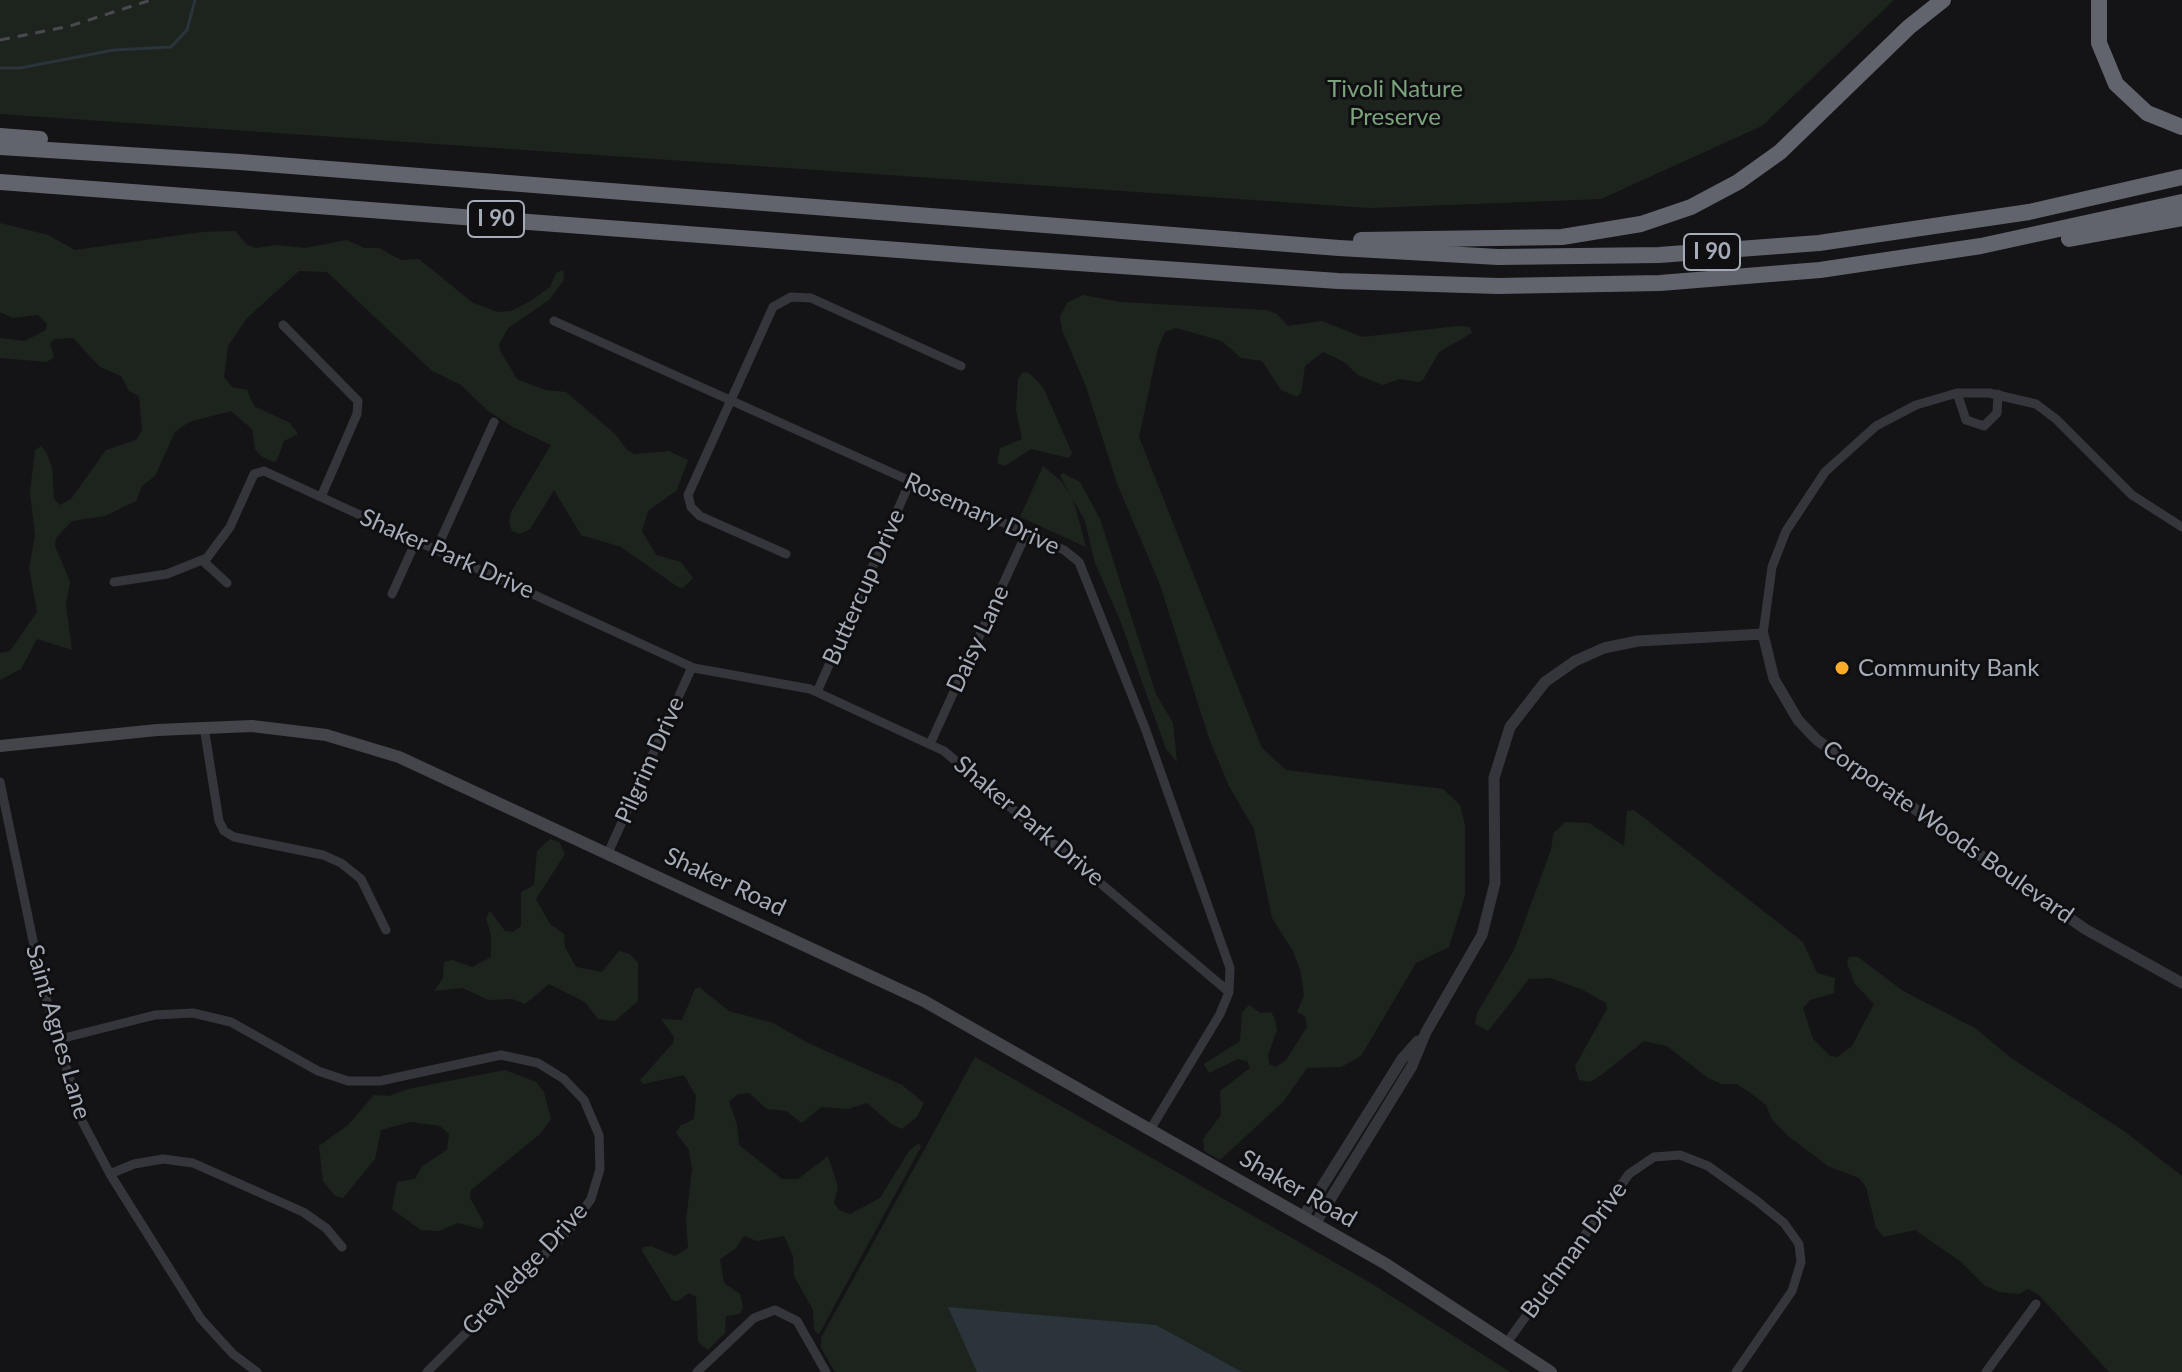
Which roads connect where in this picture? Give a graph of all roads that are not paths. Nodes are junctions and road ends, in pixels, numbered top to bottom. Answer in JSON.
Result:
{"nodes":[{"id":1,"x":1943,"y":0,"type":"edge"},
{"id":2,"x":2099,"y":0,"type":"edge"},
{"id":3,"x":2182,"y":127,"type":"edge"},
{"id":4,"x":0,"y":136,"type":"edge"},
{"id":5,"x":0,"y":147,"type":"edge"},
{"id":6,"x":240,"y":162,"type":"junction"},
{"id":7,"x":2182,"y":177,"type":"edge"},
{"id":8,"x":1,"y":182,"type":"edge"},
{"id":9,"x":2182,"y":202,"type":"edge"},
{"id":10,"x":2182,"y":218,"type":"edge"},
{"id":11,"x":1237,"y":239,"type":"junction"},
{"id":12,"x":1928,"y":255,"type":"junction"},
{"id":13,"x":554,"y":321,"type":"dead end"},
{"id":14,"x":283,"y":325,"type":"dead end"},
{"id":15,"x":961,"y":366,"type":"dead end"},
{"id":16,"x":1957,"y":393,"type":"junction"},
{"id":17,"x":1998,"y":394,"type":"junction"},
{"id":18,"x":730,"y":399,"type":"junction"},
{"id":19,"x":494,"y":422,"type":"dead end"},
{"id":20,"x":910,"y":482,"type":"junction"},
{"id":21,"x":321,"y":497,"type":"junction"},
{"id":22,"x":2182,"y":527,"type":"edge"},
{"id":23,"x":1026,"y":534,"type":"junction"},
{"id":24,"x":416,"y":541,"type":"junction"},
{"id":25,"x":436,"y":550,"type":"junction"},
{"id":26,"x":786,"y":554,"type":"dead end"},
{"id":27,"x":203,"y":561,"type":"junction"},
{"id":28,"x":114,"y":582,"type":"dead end"},
{"id":29,"x":227,"y":583,"type":"dead end"},
{"id":30,"x":392,"y":594,"type":"dead end"},
{"id":31,"x":1763,"y":634,"type":"junction"},
{"id":32,"x":692,"y":667,"type":"junction"},
{"id":33,"x":817,"y":692,"type":"junction"},
{"id":34,"x":204,"y":727,"type":"junction"},
{"id":35,"x":930,"y":744,"type":"junction"},
{"id":36,"x":0,"y":746,"type":"edge"},
{"id":37,"x":0,"y":782,"type":"edge"},
{"id":38,"x":608,"y":853,"type":"junction"},
{"id":39,"x":386,"y":930,"type":"dead end"},
{"id":40,"x":2182,"y":983,"type":"edge"},
{"id":41,"x":1229,"y":992,"type":"junction"},
{"id":42,"x":56,"y":1040,"type":"junction"},
{"id":43,"x":1150,"y":1130,"type":"junction"},
{"id":44,"x":110,"y":1174,"type":"junction"},
{"id":45,"x":1309,"y":1221,"type":"junction"},
{"id":46,"x":342,"y":1247,"type":"dead end"},
{"id":47,"x":2036,"y":1304,"type":"dead end"},
{"id":48,"x":1508,"y":1341,"type":"junction"},
{"id":49,"x":257,"y":1372,"type":"edge"},
{"id":50,"x":427,"y":1372,"type":"edge"},
{"id":51,"x":697,"y":1372,"type":"edge"},
{"id":52,"x":826,"y":1372,"type":"edge"},
{"id":53,"x":1551,"y":1372,"type":"edge"},
{"id":54,"x":1736,"y":1372,"type":"edge"},
{"id":55,"x":1986,"y":1372,"type":"edge"}],
"edges":[{"from":1,"to":11,"type":"highway"},
{"from":2,"to":3,"type":"highway"},
{"from":4,"to":6,"type":"highway"},
{"from":5,"to":6,"type":"highway","number":"I 90"},
{"from":6,"to":11,"type":"highway","number":"I 90"},
{"from":7,"to":11,"type":"highway","number":"I 90"},
{"from":8,"to":12,"type":"highway","number":"I 90"},
{"from":9,"to":12,"type":"highway","number":"I 90"},
{"from":10,"to":12,"type":"highway"},
{"from":13,"to":18,"type":"street","name":"Rosemary Drive"},
{"from":14,"to":21,"type":"street"},
{"from":15,"to":18,"type":"street"},
{"from":16,"to":17,"type":"street","name":"Corporate Woods Boulevard"},
{"from":16,"to":17,"type":"street"},
{"from":16,"to":31,"type":"street","name":"Corporate Woods Boulevard"},
{"from":17,"to":22,"type":"street","name":"Corporate Woods Boulevard"},
{"from":18,"to":20,"type":"street","name":"Rosemary Drive"},
{"from":18,"to":26,"type":"street"},
{"from":19,"to":25,"type":"street"},
{"from":20,"to":23,"type":"street","name":"Rosemary Drive"},
{"from":20,"to":33,"type":"street","name":"Buttercup Drive"},
{"from":21,"to":24,"type":"street","name":"Shaker Park Drive"},
{"from":21,"to":27,"type":"street","name":"Shaker Park Drive"},
{"from":23,"to":35,"type":"street","name":"Daisy Lane"},
{"from":23,"to":41,"type":"street","name":"Rosemary Drive"},
{"from":24,"to":25,"type":"street","name":"Shaker Park Drive"},
{"from":24,"to":30,"type":"street"},
{"from":25,"to":32,"type":"street","name":"Shaker Park Drive"},
{"from":27,"to":28,"type":"street"},
{"from":27,"to":29,"type":"street"},
{"from":31,"to":40,"type":"street","name":"Corporate Woods Boulevard"},
{"from":31,"to":45,"type":"street"},
{"from":32,"to":33,"type":"street","name":"Shaker Park Drive"},
{"from":32,"to":38,"type":"street","name":"Pilgrim Drive"},
{"from":33,"to":35,"type":"street","name":"Shaker Park Drive"},
{"from":34,"to":36,"type":"main road","name":"Shaker Road"},
{"from":34,"to":38,"type":"main road","name":"Shaker Road"},
{"from":34,"to":39,"type":"street"},
{"from":35,"to":41,"type":"street","name":"Shaker Park Drive"},
{"from":37,"to":42,"type":"street","name":"Saint Agnes Lane"},
{"from":38,"to":43,"type":"main road","name":"Shaker Road"},
{"from":41,"to":43,"type":"street"},
{"from":42,"to":44,"type":"street","name":"Saint Agnes Lane"},
{"from":42,"to":50,"type":"street","name":"Greyledge Drive"},
{"from":43,"to":45,"type":"main road","name":"Shaker Road"},
{"from":44,"to":46,"type":"street"},
{"from":44,"to":49,"type":"street","name":"Saint Agnes Lane"},
{"from":45,"to":48,"type":"main road","name":"Shaker Road"},
{"from":47,"to":55,"type":"street"},
{"from":48,"to":53,"type":"main road","name":"Shaker Road"},
{"from":48,"to":54,"type":"street","name":"Buchman Drive"},
{"from":51,"to":52,"type":"street"}]}
